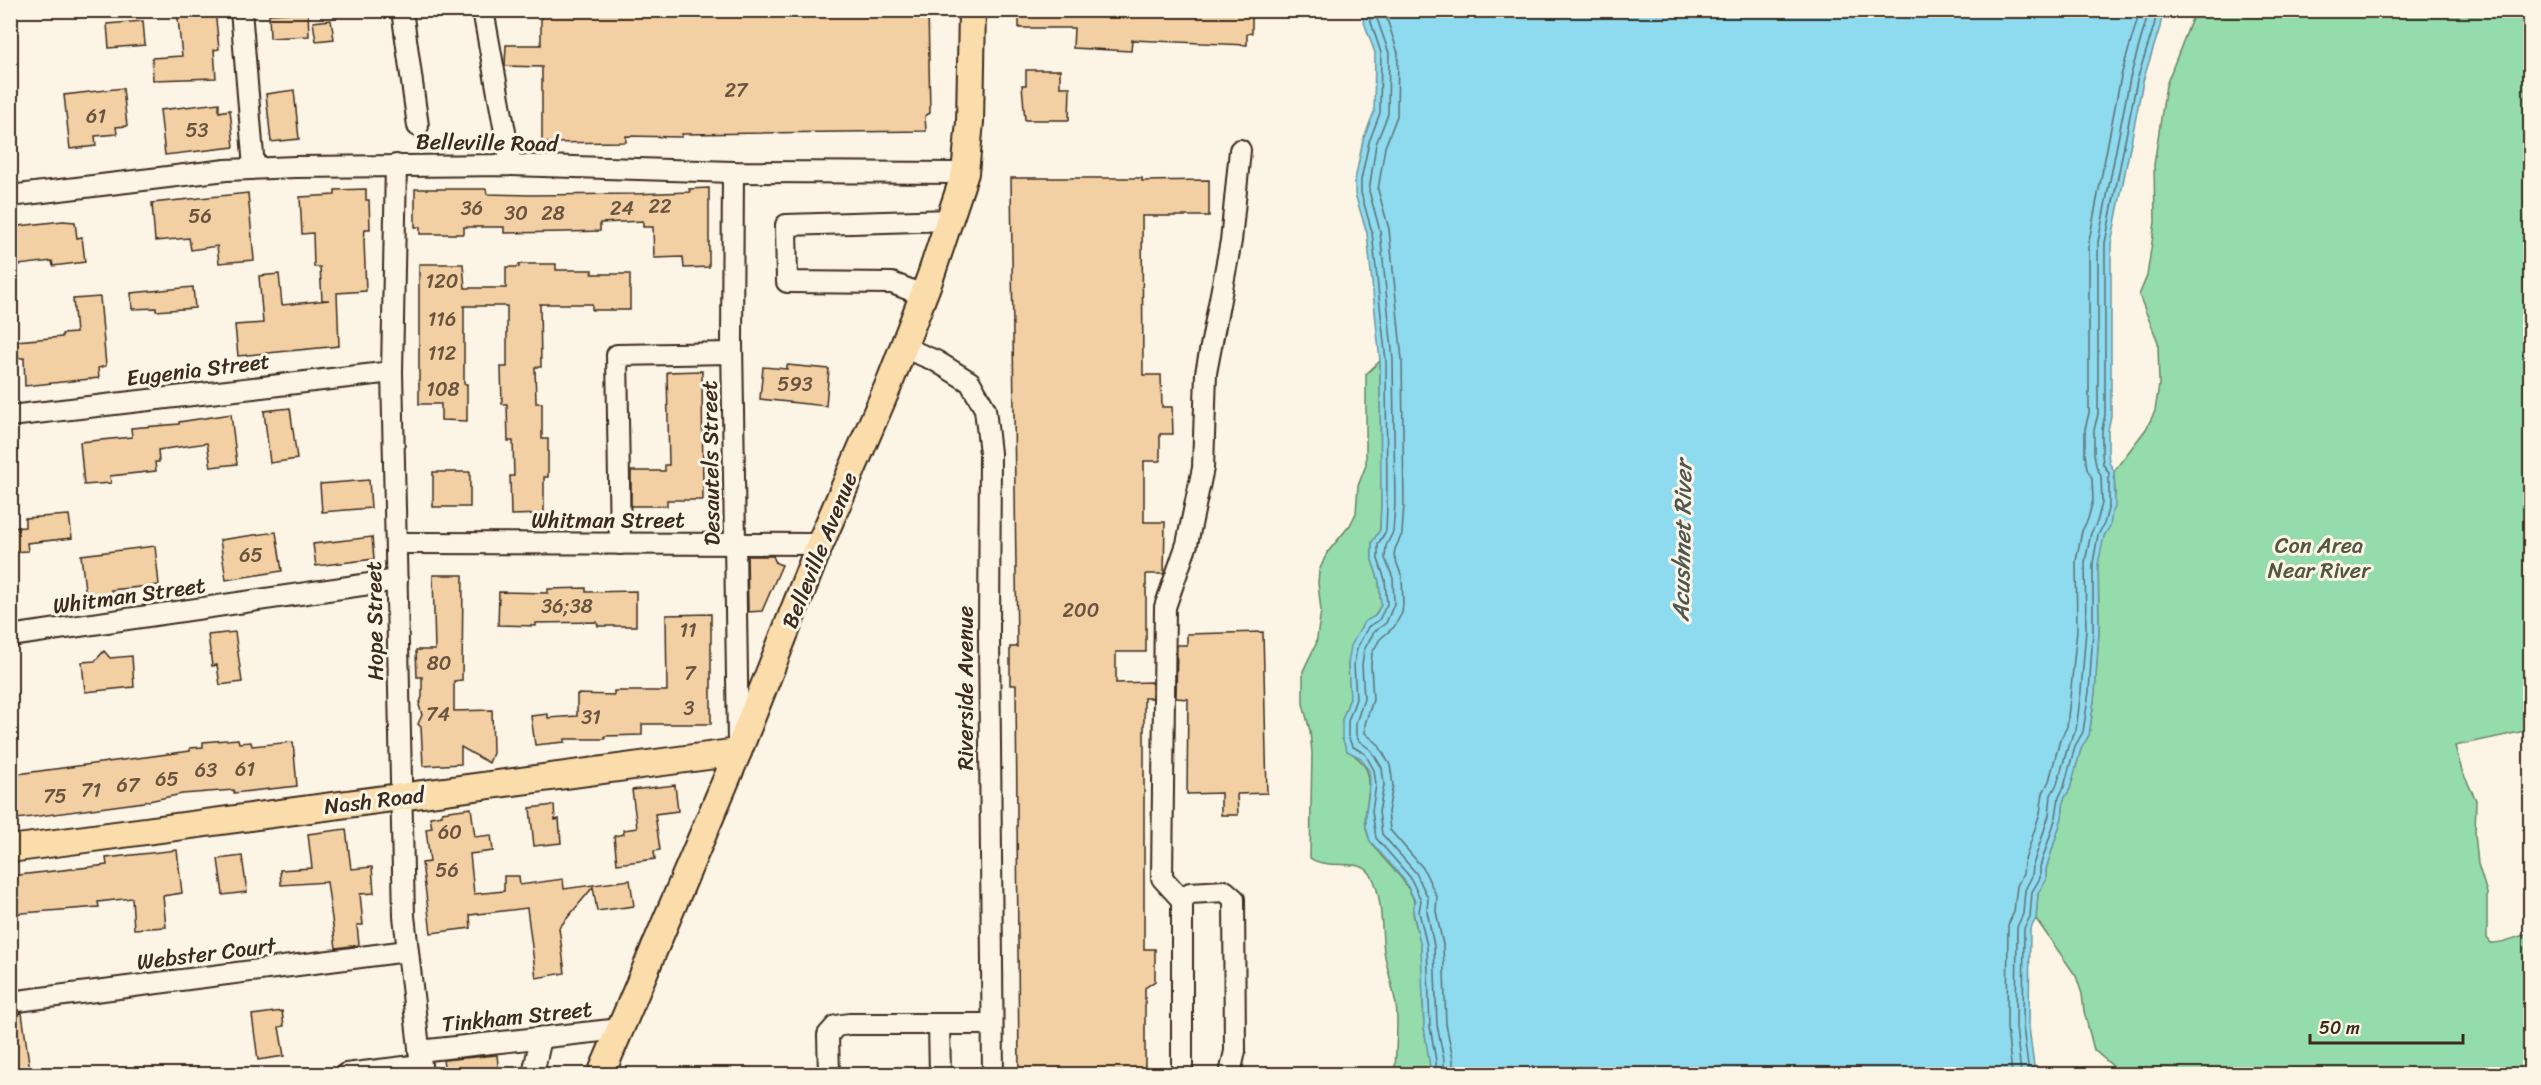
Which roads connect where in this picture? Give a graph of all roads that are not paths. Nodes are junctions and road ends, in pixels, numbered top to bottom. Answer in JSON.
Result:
{"nodes":[{"id":1,"x":241,"y":10,"type":"edge"},
{"id":2,"x":402,"y":10,"type":"edge"},
{"id":3,"x":483,"y":10,"type":"edge"},
{"id":4,"x":972,"y":10,"type":"edge"},
{"id":5,"x":418,"y":126,"type":"dead end"},
{"id":6,"x":1240,"y":150,"type":"dead end"},
{"id":7,"x":396,"y":165,"type":"junction"},
{"id":8,"x":511,"y":165,"type":"junction"},
{"id":9,"x":254,"y":168,"type":"junction"},
{"id":10,"x":733,"y":172,"type":"junction"},
{"id":11,"x":965,"y":173,"type":"junction"},
{"id":12,"x":10,"y":196,"type":"edge"},
{"id":13,"x":950,"y":220,"type":"junction"},
{"id":14,"x":923,"y":295,"type":"junction"},
{"id":15,"x":903,"y":347,"type":"junction"},
{"id":16,"x":732,"y":353,"type":"junction"},
{"id":17,"x":392,"y":372,"type":"junction"},
{"id":18,"x":10,"y":416,"type":"edge"},
{"id":19,"x":396,"y":543,"type":"junction"},
{"id":20,"x":620,"y":543,"type":"junction"},
{"id":21,"x":735,"y":544,"type":"junction"},
{"id":22,"x":820,"y":544,"type":"junction"},
{"id":23,"x":397,"y":580,"type":"junction"},
{"id":24,"x":10,"y":636,"type":"edge"},
{"id":25,"x":738,"y":752,"type":"junction"},
{"id":26,"x":402,"y":797,"type":"junction"},
{"id":27,"x":10,"y":849,"type":"edge"},
{"id":28,"x":1182,"y":900,"type":"junction"},
{"id":29,"x":407,"y":951,"type":"junction"},
{"id":30,"x":10,"y":1002,"type":"edge"},
{"id":31,"x":939,"y":1024,"type":"junction"},
{"id":32,"x":992,"y":1024,"type":"junction"},
{"id":33,"x":620,"y":1029,"type":"junction"},
{"id":34,"x":541,"y":1038,"type":"junction"},
{"id":35,"x":421,"y":1063,"type":"edge"},
{"id":36,"x":346,"y":1074,"type":"edge"},
{"id":37,"x":533,"y":1074,"type":"edge"},
{"id":38,"x":601,"y":1074,"type":"edge"},
{"id":39,"x":829,"y":1074,"type":"edge"},
{"id":40,"x":940,"y":1074,"type":"edge"},
{"id":41,"x":993,"y":1074,"type":"edge"},
{"id":42,"x":1182,"y":1074,"type":"edge"},
{"id":43,"x":1230,"y":1074,"type":"edge"}],
"edges":[{"from":1,"to":9,"type":"street"},
{"from":2,"to":5,"type":"street"},
{"from":3,"to":8,"type":"street"},
{"from":4,"to":11,"type":"main road","name":"Belleville Avenue"},
{"from":6,"to":28,"type":"street"},
{"from":7,"to":8,"type":"street","name":"Belleville Road"},
{"from":7,"to":9,"type":"street","name":"Belleville Road"},
{"from":7,"to":17,"type":"street","name":"Hope Street"},
{"from":8,"to":10,"type":"street","name":"Belleville Road"},
{"from":9,"to":12,"type":"street","name":"Belleville Road"},
{"from":10,"to":11,"type":"street","name":"Belleville Road"},
{"from":10,"to":16,"type":"street","name":"Desautels Street"},
{"from":11,"to":13,"type":"main road","name":"Belleville Avenue"},
{"from":13,"to":14,"type":"main road","name":"Belleville Avenue"},
{"from":13,"to":14,"type":"street"},
{"from":14,"to":15,"type":"main road","name":"Belleville Avenue"},
{"from":15,"to":22,"type":"main road","name":"Belleville Avenue"},
{"from":15,"to":32,"type":"street","name":"Riverside Avenue"},
{"from":16,"to":20,"type":"street"},
{"from":16,"to":21,"type":"street","name":"Desautels Street"},
{"from":17,"to":18,"type":"street","name":"Eugenia Street"},
{"from":17,"to":19,"type":"street","name":"Hope Street"},
{"from":19,"to":20,"type":"street","name":"Whitman Street"},
{"from":19,"to":23,"type":"street","name":"Hope Street"},
{"from":20,"to":21,"type":"street","name":"Whitman Street"},
{"from":21,"to":22,"type":"street","name":"Whitman Street"},
{"from":21,"to":25,"type":"street","name":"Desautels Street"},
{"from":22,"to":25,"type":"main road","name":"Belleville Avenue"},
{"from":23,"to":24,"type":"street","name":"Whitman Street"},
{"from":23,"to":26,"type":"street","name":"Hope Street"},
{"from":25,"to":26,"type":"main road","name":"Nash Road"},
{"from":25,"to":33,"type":"main road","name":"Belleville Avenue"},
{"from":26,"to":27,"type":"main road","name":"Nash Road"},
{"from":26,"to":29,"type":"street","name":"Hope Street"},
{"from":28,"to":42,"type":"street"},
{"from":28,"to":43,"type":"street"},
{"from":29,"to":30,"type":"street","name":"Webster Court"},
{"from":29,"to":35,"type":"street","name":"Hope Street"},
{"from":31,"to":32,"type":"street"},
{"from":31,"to":39,"type":"street"},
{"from":31,"to":40,"type":"street"},
{"from":32,"to":41,"type":"street","name":"Riverside Avenue"},
{"from":33,"to":34,"type":"street","name":"Tinkham Street"},
{"from":33,"to":38,"type":"main road","name":"Belleville Avenue"},
{"from":34,"to":35,"type":"street","name":"Tinkham Street"},
{"from":34,"to":37,"type":"street"},
{"from":35,"to":36,"type":"street","name":"Tinkham Street"}]}
